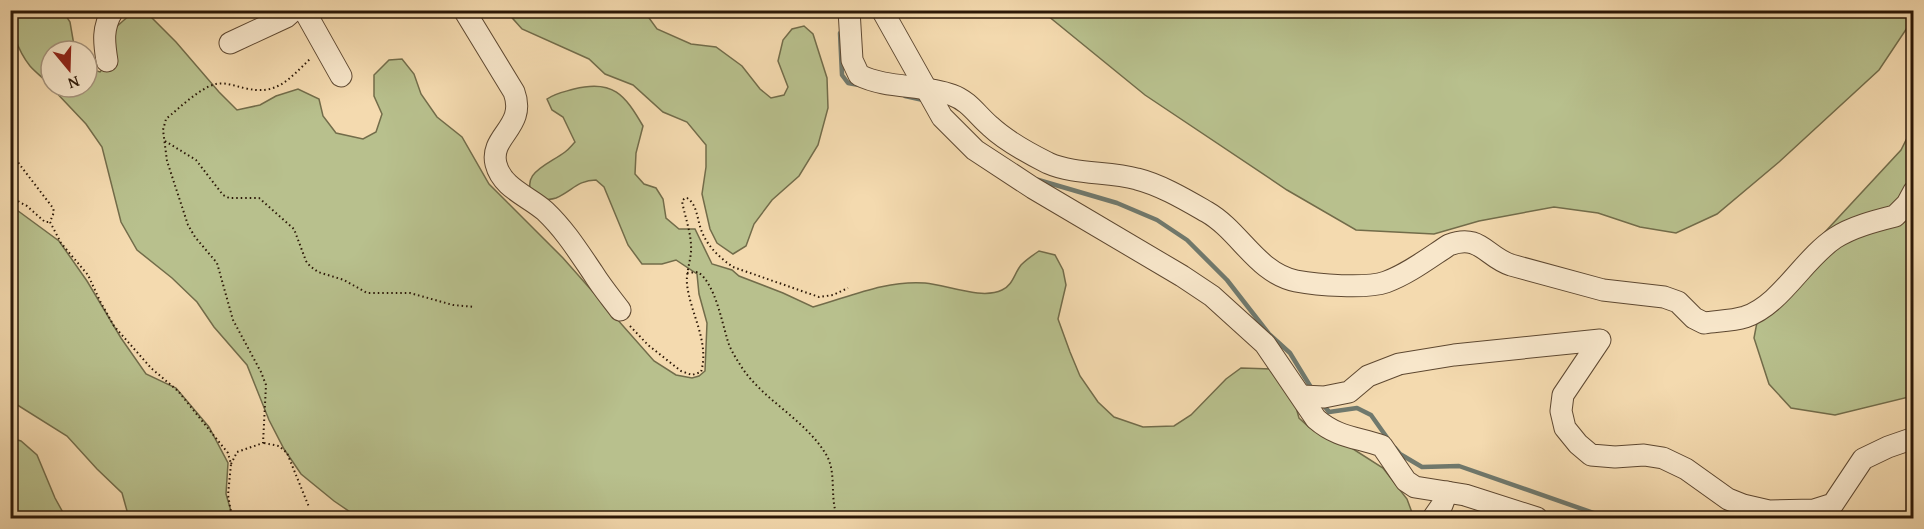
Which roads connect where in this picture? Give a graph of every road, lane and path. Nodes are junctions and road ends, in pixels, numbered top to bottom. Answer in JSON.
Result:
{"nodes":[{"id":1,"x":113,"y":10,"type":"edge"},
{"id":2,"x":294,"y":10,"type":"edge"},
{"id":3,"x":304,"y":10,"type":"edge"},
{"id":4,"x":464,"y":10,"type":"edge"},
{"id":5,"x":849,"y":10,"type":"edge"},
{"id":6,"x":882,"y":10,"type":"edge"},
{"id":7,"x":230,"y":43,"type":"dead end"},
{"id":8,"x":325,"y":46,"type":"junction"},
{"id":9,"x":107,"y":61,"type":"dead end"},
{"id":10,"x":341,"y":76,"type":"dead end"},
{"id":11,"x":930,"y":96,"type":"junction"},
{"id":12,"x":165,"y":141,"type":"junction"},
{"id":13,"x":10,"y":152,"type":"edge"},
{"id":14,"x":1914,"y":191,"type":"edge"},
{"id":15,"x":10,"y":197,"type":"edge"},
{"id":16,"x":50,"y":222,"type":"junction"},
{"id":17,"x":687,"y":273,"type":"junction"},
{"id":18,"x":848,"y":288,"type":"dead end"},
{"id":19,"x":475,"y":307,"type":"dead end"},
{"id":20,"x":620,"y":310,"type":"joint"},
{"id":21,"x":1302,"y":396,"type":"junction"},
{"id":22,"x":1914,"y":438,"type":"edge"},
{"id":23,"x":263,"y":443,"type":"junction"},
{"id":24,"x":231,"y":464,"type":"junction"},
{"id":25,"x":1447,"y":492,"type":"junction"},
{"id":26,"x":309,"y":507,"type":"dead end"},
{"id":27,"x":232,"y":519,"type":"edge"},
{"id":28,"x":838,"y":519,"type":"edge"},
{"id":29,"x":1433,"y":519,"type":"edge"},
{"id":30,"x":1537,"y":519,"type":"edge"}],
"edges":[{"from":1,"to":9,"type":"street"},
{"from":2,"to":7,"type":"street"},
{"from":3,"to":8,"type":"street"},
{"from":4,"to":20,"type":"street"},
{"from":5,"to":11,"type":"street"},
{"from":6,"to":11,"type":"street"},
{"from":8,"to":10,"type":"street"},
{"from":8,"to":12,"type":"path"},
{"from":11,"to":14,"type":"street"},
{"from":11,"to":21,"type":"street"},
{"from":12,"to":19,"type":"path"},
{"from":12,"to":23,"type":"path"},
{"from":13,"to":16,"type":"path"},
{"from":15,"to":16,"type":"path"},
{"from":16,"to":24,"type":"path"},
{"from":17,"to":18,"type":"path"},
{"from":17,"to":20,"type":"path"},
{"from":17,"to":28,"type":"path"},
{"from":21,"to":22,"type":"street"},
{"from":21,"to":25,"type":"street"},
{"from":23,"to":24,"type":"path"},
{"from":23,"to":26,"type":"path"},
{"from":24,"to":27,"type":"path"},
{"from":25,"to":29,"type":"street"},
{"from":25,"to":30,"type":"street"}]}
